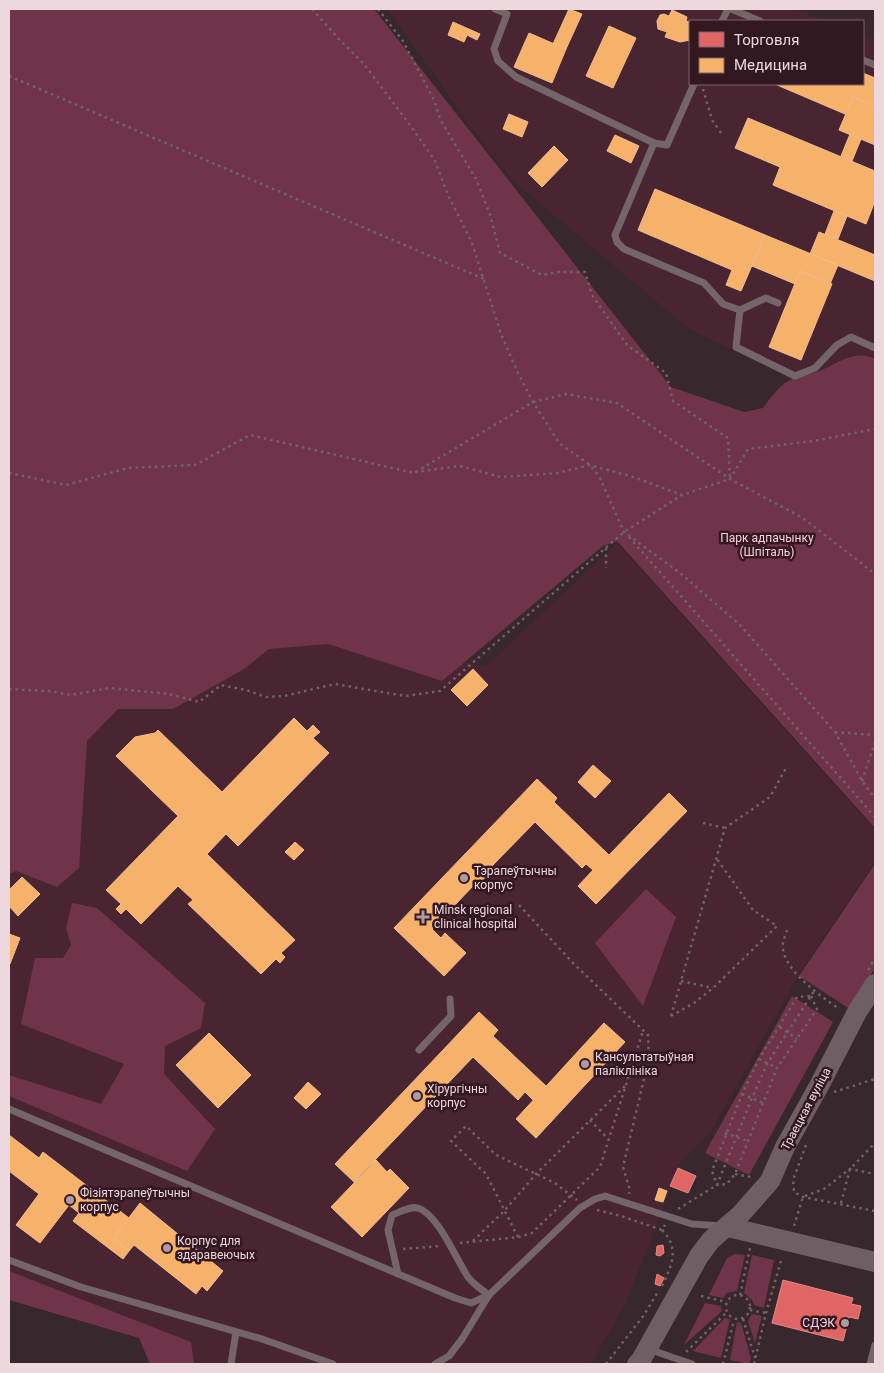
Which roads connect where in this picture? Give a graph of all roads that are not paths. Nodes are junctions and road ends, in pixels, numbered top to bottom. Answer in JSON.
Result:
{"nodes":[{"id":1,"x":495,"y":9,"type":"edge"},
{"id":2,"x":729,"y":9,"type":"edge"},
{"id":3,"x":723,"y":20,"type":"edge"},
{"id":4,"x":757,"y":20,"type":"edge"},
{"id":5,"x":694,"y":85,"type":"edge"},
{"id":6,"x":654,"y":143,"type":"junction"},
{"id":7,"x":778,"y":303,"type":"dead end"},
{"id":8,"x":740,"y":310,"type":"junction"},
{"id":9,"x":875,"y":348,"type":"edge"},
{"id":10,"x":870,"y":979,"type":"edge"},
{"id":11,"x":450,"y":999,"type":"dead end"},
{"id":12,"x":419,"y":1050,"type":"dead end"},
{"id":13,"x":9,"y":1109,"type":"edge"},
{"id":14,"x":728,"y":1227,"type":"junction"},
{"id":15,"x":9,"y":1260,"type":"edge"},
{"id":16,"x":875,"y":1262,"type":"edge"},
{"id":17,"x":398,"y":1274,"type":"junction"},
{"id":18,"x":489,"y":1295,"type":"junction"},
{"id":19,"x":236,"y":1332,"type":"junction"},
{"id":20,"x":875,"y":1345,"type":"edge"},
{"id":21,"x":641,"y":1359,"type":"edge"},
{"id":22,"x":231,"y":1364,"type":"edge"},
{"id":23,"x":334,"y":1364,"type":"edge"},
{"id":24,"x":435,"y":1364,"type":"edge"},
{"id":25,"x":692,"y":1364,"type":"edge"},
{"id":26,"x":870,"y":1364,"type":"edge"}],
"edges":[{"from":1,"to":6,"type":"lane"},
{"from":2,"to":3,"type":"lane"},
{"from":2,"to":4,"type":"lane"},
{"from":5,"to":6,"type":"lane"},
{"from":6,"to":8,"type":"lane"},
{"from":7,"to":8,"type":"lane"},
{"from":8,"to":9,"type":"lane"},
{"from":10,"to":14,"type":"street","name":"Траецкая вуліца"},
{"from":11,"to":12,"type":"lane"},
{"from":13,"to":17,"type":"lane"},
{"from":14,"to":16,"type":"street"},
{"from":14,"to":18,"type":"lane"},
{"from":14,"to":21,"type":"street","name":"Траецкая вуліца"},
{"from":15,"to":19,"type":"lane"},
{"from":17,"to":18,"type":"lane"},
{"from":17,"to":18,"type":"lane"},
{"from":18,"to":24,"type":"lane"},
{"from":19,"to":22,"type":"lane"},
{"from":19,"to":23,"type":"lane"},
{"from":20,"to":26,"type":"lane"},
{"from":21,"to":25,"type":"lane"}]}
